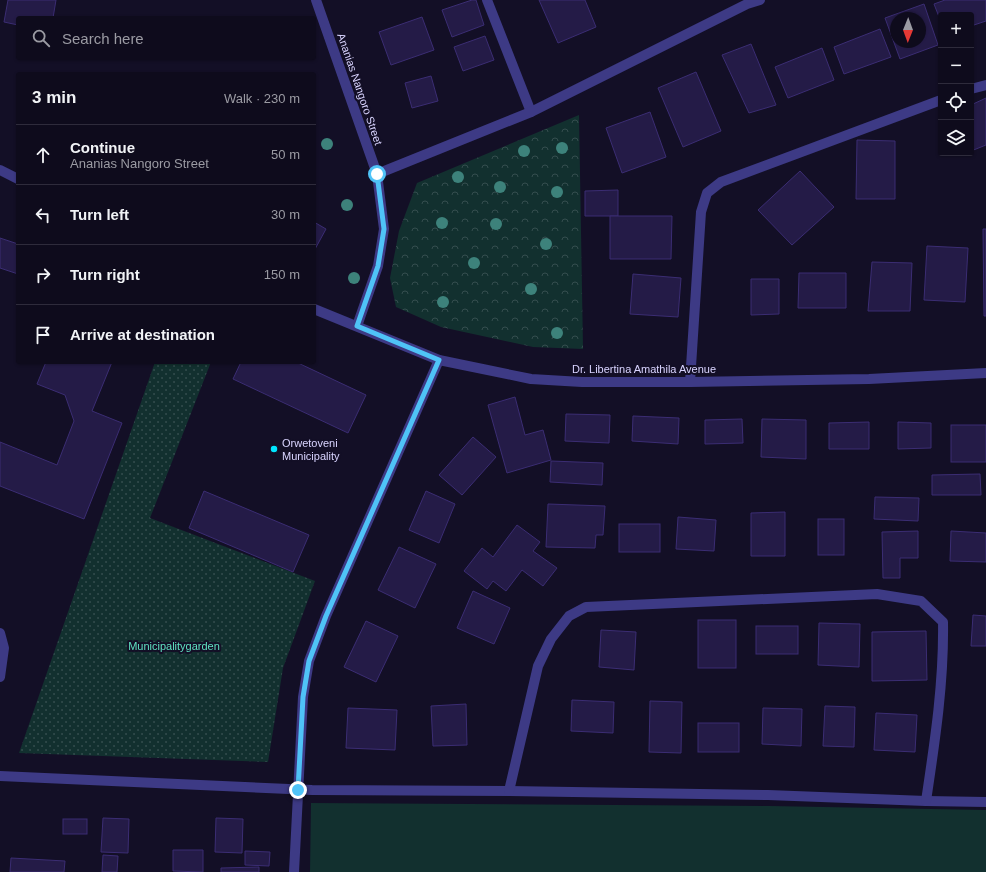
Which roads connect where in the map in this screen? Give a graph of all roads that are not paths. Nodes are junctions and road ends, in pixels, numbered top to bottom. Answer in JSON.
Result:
{"nodes":[{"id":1,"x":316,"y":0,"type":"edge"},
{"id":2,"x":487,"y":0,"type":"edge"},
{"id":3,"x":760,"y":0,"type":"edge"},
{"id":4,"x":986,"y":85,"type":"edge"},
{"id":5,"x":974,"y":88,"type":"edge"},
{"id":6,"x":938,"y":101,"type":"edge"},
{"id":7,"x":531,"y":112,"type":"junction"},
{"id":8,"x":0,"y":170,"type":"edge"},
{"id":9,"x":377,"y":174,"type":"junction"},
{"id":10,"x":16,"y":178,"type":"edge"},
{"id":11,"x":316,"y":310,"type":"edge"},
{"id":12,"x":357,"y":326,"type":"junction"},
{"id":13,"x":439,"y":360,"type":"junction"},
{"id":14,"x":986,"y":373,"type":"edge"},
{"id":15,"x":690,"y":382,"type":"junction"},
{"id":16,"x":0,"y":633,"type":"edge"},
{"id":17,"x":0,"y":677,"type":"edge"},
{"id":18,"x":0,"y":776,"type":"edge"},
{"id":19,"x":298,"y":790,"type":"junction"},
{"id":20,"x":509,"y":791,"type":"junction"},
{"id":21,"x":926,"y":801,"type":"junction"},
{"id":22,"x":986,"y":802,"type":"edge"},
{"id":23,"x":294,"y":872,"type":"edge"}],
"edges":[{"from":1,"to":9,"type":"street","name":"Ananias Nangoro Street"},
{"from":2,"to":7,"type":"street"},
{"from":3,"to":7,"type":"street"},
{"from":4,"to":5,"type":"street"},
{"from":6,"to":15,"type":"street"},
{"from":7,"to":9,"type":"street"},
{"from":8,"to":10,"type":"street"},
{"from":9,"to":12,"type":"street","name":"Ananias Nangoro Street"},
{"from":11,"to":12,"type":"street","name":"Dr. Libertina Amathila Avenue"},
{"from":12,"to":13,"type":"street","name":"Dr. Libertina Amathila Avenue"},
{"from":13,"to":15,"type":"street","name":"Dr. Libertina Amathila Avenue"},
{"from":13,"to":19,"type":"street"},
{"from":14,"to":15,"type":"street","name":"Dr. Libertina Amathila Avenue"},
{"from":16,"to":17,"type":"street"},
{"from":18,"to":19,"type":"street"},
{"from":19,"to":20,"type":"street"},
{"from":19,"to":23,"type":"street"},
{"from":20,"to":21,"type":"street"},
{"from":20,"to":21,"type":"street"},
{"from":21,"to":22,"type":"street"}]}
